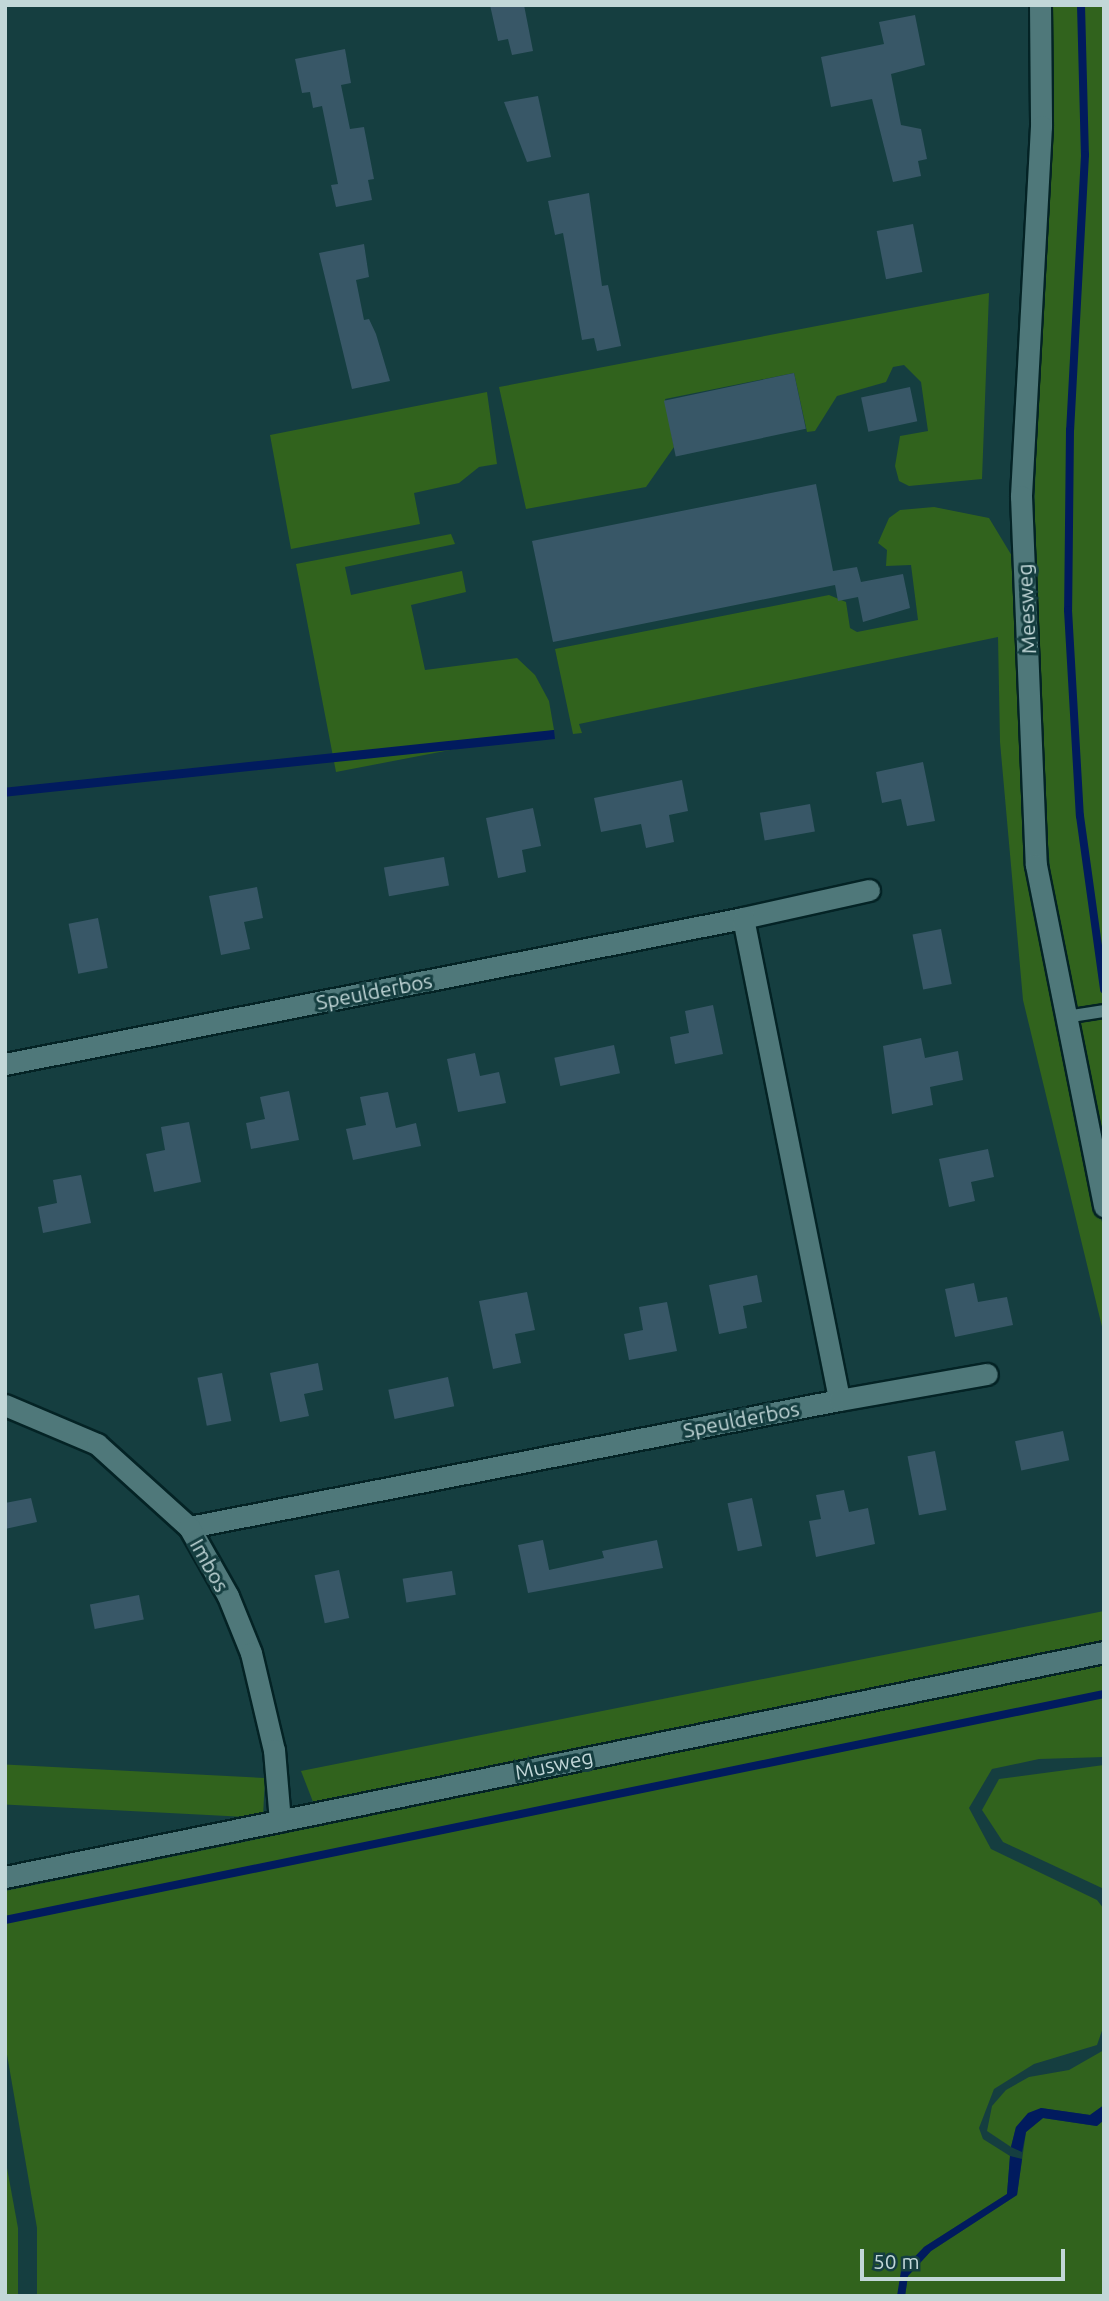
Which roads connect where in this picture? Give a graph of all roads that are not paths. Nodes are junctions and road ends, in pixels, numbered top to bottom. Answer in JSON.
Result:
{"nodes":[{"id":1,"x":1040,"y":5,"type":"edge"},
{"id":2,"x":869,"y":890,"type":"dead end"},
{"id":3,"x":743,"y":918,"type":"junction"},
{"id":4,"x":1104,"y":1011,"type":"edge"},
{"id":5,"x":1066,"y":1017,"type":"junction"},
{"id":6,"x":5,"y":1064,"type":"edge"},
{"id":7,"x":1104,"y":1206,"type":"edge"},
{"id":8,"x":987,"y":1374,"type":"dead end"},
{"id":9,"x":839,"y":1400,"type":"junction"},
{"id":10,"x":5,"y":1405,"type":"edge"},
{"id":11,"x":189,"y":1527,"type":"junction"},
{"id":12,"x":1104,"y":1652,"type":"edge"},
{"id":13,"x":280,"y":1821,"type":"junction"},
{"id":14,"x":5,"y":1877,"type":"edge"}],
"edges":[{"from":1,"to":5,"type":"street","name":"Meesweg"},
{"from":2,"to":3,"type":"street","name":"Speulderbos"},
{"from":3,"to":6,"type":"street","name":"Speulderbos"},
{"from":3,"to":9,"type":"street"},
{"from":4,"to":5,"type":"lane"},
{"from":5,"to":7,"type":"street","name":"Meesweg"},
{"from":8,"to":9,"type":"street","name":"Speulderbos"},
{"from":9,"to":11,"type":"street","name":"Speulderbos"},
{"from":10,"to":11,"type":"street","name":"Imbos"},
{"from":11,"to":13,"type":"street","name":"Imbos"},
{"from":12,"to":13,"type":"street","name":"Musweg"},
{"from":13,"to":14,"type":"street","name":"Musweg"}]}
